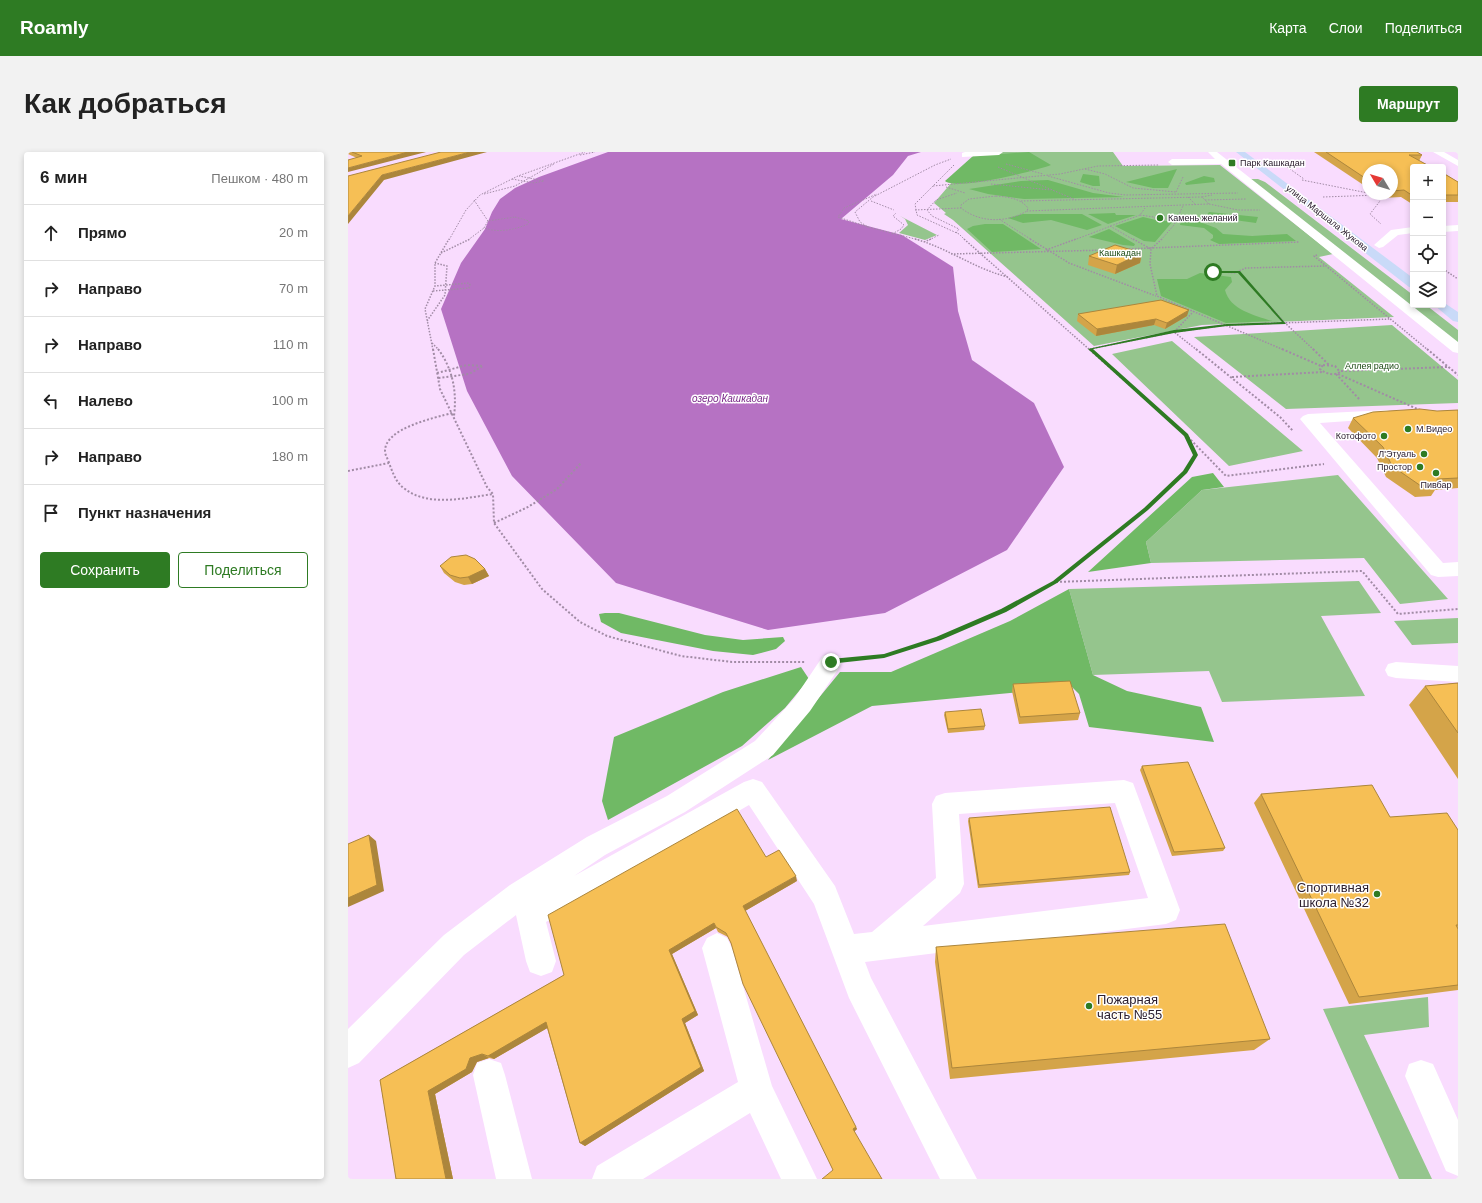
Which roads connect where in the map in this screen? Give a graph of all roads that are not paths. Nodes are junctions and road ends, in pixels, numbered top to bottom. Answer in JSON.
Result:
{"nodes":[{"id":1,"x":999,"y":152,"type":"edge"},
{"id":2,"x":1183,"y":152,"type":"edge"},
{"id":3,"x":1194,"y":152,"type":"edge"},
{"id":4,"x":1240,"y":152,"type":"edge"},
{"id":5,"x":1255,"y":152,"type":"edge"},
{"id":6,"x":1437,"y":152,"type":"edge"},
{"id":7,"x":989,"y":153,"type":"edge"},
{"id":8,"x":964,"y":156,"type":"road end"},
{"id":9,"x":1209,"y":157,"type":"edge"},
{"id":10,"x":1194,"y":162,"type":"junction"},
{"id":11,"x":1168,"y":163,"type":"road end"},
{"id":12,"x":1458,"y":163,"type":"edge"},
{"id":13,"x":1287,"y":175,"type":"dead end"},
{"id":14,"x":1458,"y":228,"type":"edge"},
{"id":15,"x":1446,"y":229,"type":"edge"},
{"id":16,"x":1410,"y":230,"type":"edge"},
{"id":17,"x":1376,"y":242,"type":"joint"},
{"id":18,"x":1390,"y":253,"type":"dead end"},
{"id":19,"x":1410,"y":282,"type":"edge"},
{"id":20,"x":1444,"y":308,"type":"edge"},
{"id":21,"x":1458,"y":318,"type":"edge"},
{"id":22,"x":1458,"y":349,"type":"edge"},
{"id":23,"x":1426,"y":412,"type":"edge"},
{"id":24,"x":1458,"y":568,"type":"edge"},
{"id":25,"x":831,"y":662,"type":"road end"},
{"id":26,"x":1396,"y":670,"type":"dead end"},
{"id":27,"x":1458,"y":674,"type":"edge"},
{"id":28,"x":878,"y":946,"type":"junction"},
{"id":29,"x":717,"y":948,"type":"dead end"},
{"id":30,"x":845,"y":950,"type":"junction"},
{"id":31,"x":540,"y":961,"type":"dead end"},
{"id":32,"x":348,"y":1052,"type":"edge"},
{"id":33,"x":489,"y":1075,"type":"dead end"},
{"id":34,"x":1421,"y":1076,"type":"dead end"},
{"id":35,"x":757,"y":1090,"type":"junction"},
{"id":36,"x":1458,"y":1159,"type":"edge"},
{"id":37,"x":514,"y":1179,"type":"edge"},
{"id":38,"x":610,"y":1179,"type":"edge"},
{"id":39,"x":799,"y":1179,"type":"edge"},
{"id":40,"x":959,"y":1179,"type":"edge"}],
"edges":[{"from":1,"to":7,"type":"street"},
{"from":2,"to":10,"type":"street"},
{"from":3,"to":9,"type":"street"},
{"from":4,"to":19,"type":"main road","name":"улица Маршала Жукова"},
{"from":5,"to":13,"type":"main road","name":"улица Маршала Жукова"},
{"from":6,"to":12,"type":"street"},
{"from":7,"to":8,"type":"street"},
{"from":9,"to":10,"type":"street"},
{"from":9,"to":22,"type":"street"},
{"from":10,"to":11,"type":"street"},
{"from":14,"to":15,"type":"street"},
{"from":16,"to":17,"type":"street"},
{"from":17,"to":18,"type":"main road","name":"улица Маршала Жукова"},
{"from":20,"to":21,"type":"main road"},
{"from":23,"to":24,"type":"street"},
{"from":25,"to":32,"type":"street"},
{"from":26,"to":27,"type":"street"},
{"from":28,"to":28,"type":"street"},
{"from":28,"to":30,"type":"street"},
{"from":29,"to":35,"type":"street"},
{"from":30,"to":31,"type":"street"},
{"from":30,"to":40,"type":"street"},
{"from":33,"to":37,"type":"street"},
{"from":34,"to":36,"type":"street"},
{"from":35,"to":38,"type":"street"},
{"from":35,"to":39,"type":"street"}]}
